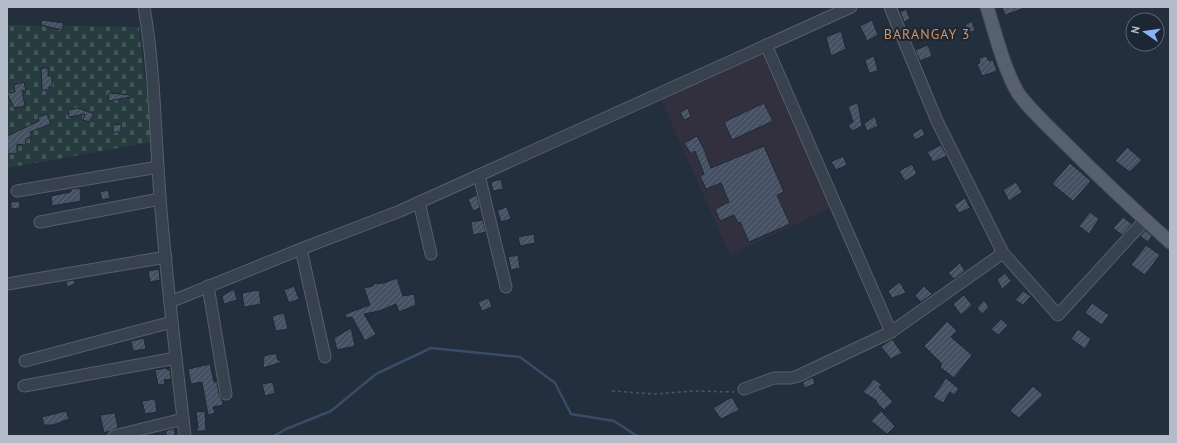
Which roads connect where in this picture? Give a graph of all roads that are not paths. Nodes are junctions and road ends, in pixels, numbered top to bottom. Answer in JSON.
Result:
{"nodes":[{"id":1,"x":144,"y":7,"type":"edge"},
{"id":2,"x":851,"y":7,"type":"edge"},
{"id":3,"x":890,"y":7,"type":"edge"},
{"id":4,"x":988,"y":7,"type":"edge"},
{"id":5,"x":766,"y":45,"type":"junction"},
{"id":6,"x":158,"y":167,"type":"junction"},
{"id":7,"x":479,"y":175,"type":"junction"},
{"id":8,"x":17,"y":191,"type":"dead end"},
{"id":9,"x":160,"y":198,"type":"junction"},
{"id":10,"x":419,"y":202,"type":"junction"},
{"id":11,"x":1145,"y":220,"type":"junction"},
{"id":12,"x":40,"y":222,"type":"dead end"},
{"id":13,"x":1169,"y":238,"type":"edge"},
{"id":14,"x":301,"y":249,"type":"junction"},
{"id":15,"x":1003,"y":253,"type":"junction"},
{"id":16,"x":431,"y":254,"type":"dead end"},
{"id":17,"x":166,"y":257,"type":"junction"},
{"id":18,"x":7,"y":284,"type":"edge"},
{"id":19,"x":208,"y":286,"type":"junction"},
{"id":20,"x":506,"y":287,"type":"dead end"},
{"id":21,"x":170,"y":302,"type":"junction"},
{"id":22,"x":172,"y":322,"type":"junction"},
{"id":23,"x":891,"y":332,"type":"junction"},
{"id":24,"x":325,"y":357,"type":"dead end"},
{"id":25,"x":176,"y":358,"type":"junction"},
{"id":26,"x":25,"y":361,"type":"dead end"},
{"id":27,"x":24,"y":386,"type":"dead end"},
{"id":28,"x":744,"y":389,"type":"road end"},
{"id":29,"x":226,"y":394,"type":"dead end"},
{"id":30,"x":183,"y":420,"type":"junction"},
{"id":31,"x":114,"y":436,"type":"edge"},
{"id":32,"x":185,"y":436,"type":"edge"}],
"edges":[{"from":1,"to":6,"type":"street"},
{"from":2,"to":5,"type":"street"},
{"from":3,"to":15,"type":"street"},
{"from":4,"to":11,"type":"main road"},
{"from":5,"to":7,"type":"street"},
{"from":5,"to":23,"type":"street"},
{"from":6,"to":8,"type":"street"},
{"from":6,"to":9,"type":"street"},
{"from":7,"to":10,"type":"street"},
{"from":7,"to":20,"type":"street"},
{"from":9,"to":12,"type":"street"},
{"from":9,"to":17,"type":"street"},
{"from":10,"to":14,"type":"street"},
{"from":10,"to":16,"type":"street"},
{"from":11,"to":13,"type":"main road"},
{"from":11,"to":15,"type":"street"},
{"from":14,"to":19,"type":"street"},
{"from":14,"to":24,"type":"street"},
{"from":15,"to":23,"type":"street"},
{"from":17,"to":18,"type":"street"},
{"from":17,"to":21,"type":"street"},
{"from":19,"to":21,"type":"street"},
{"from":19,"to":29,"type":"street"},
{"from":21,"to":22,"type":"street"},
{"from":22,"to":25,"type":"street"},
{"from":22,"to":26,"type":"street"},
{"from":23,"to":28,"type":"street"},
{"from":25,"to":27,"type":"street"},
{"from":25,"to":30,"type":"street"},
{"from":30,"to":31,"type":"street"},
{"from":30,"to":32,"type":"street"}]}
